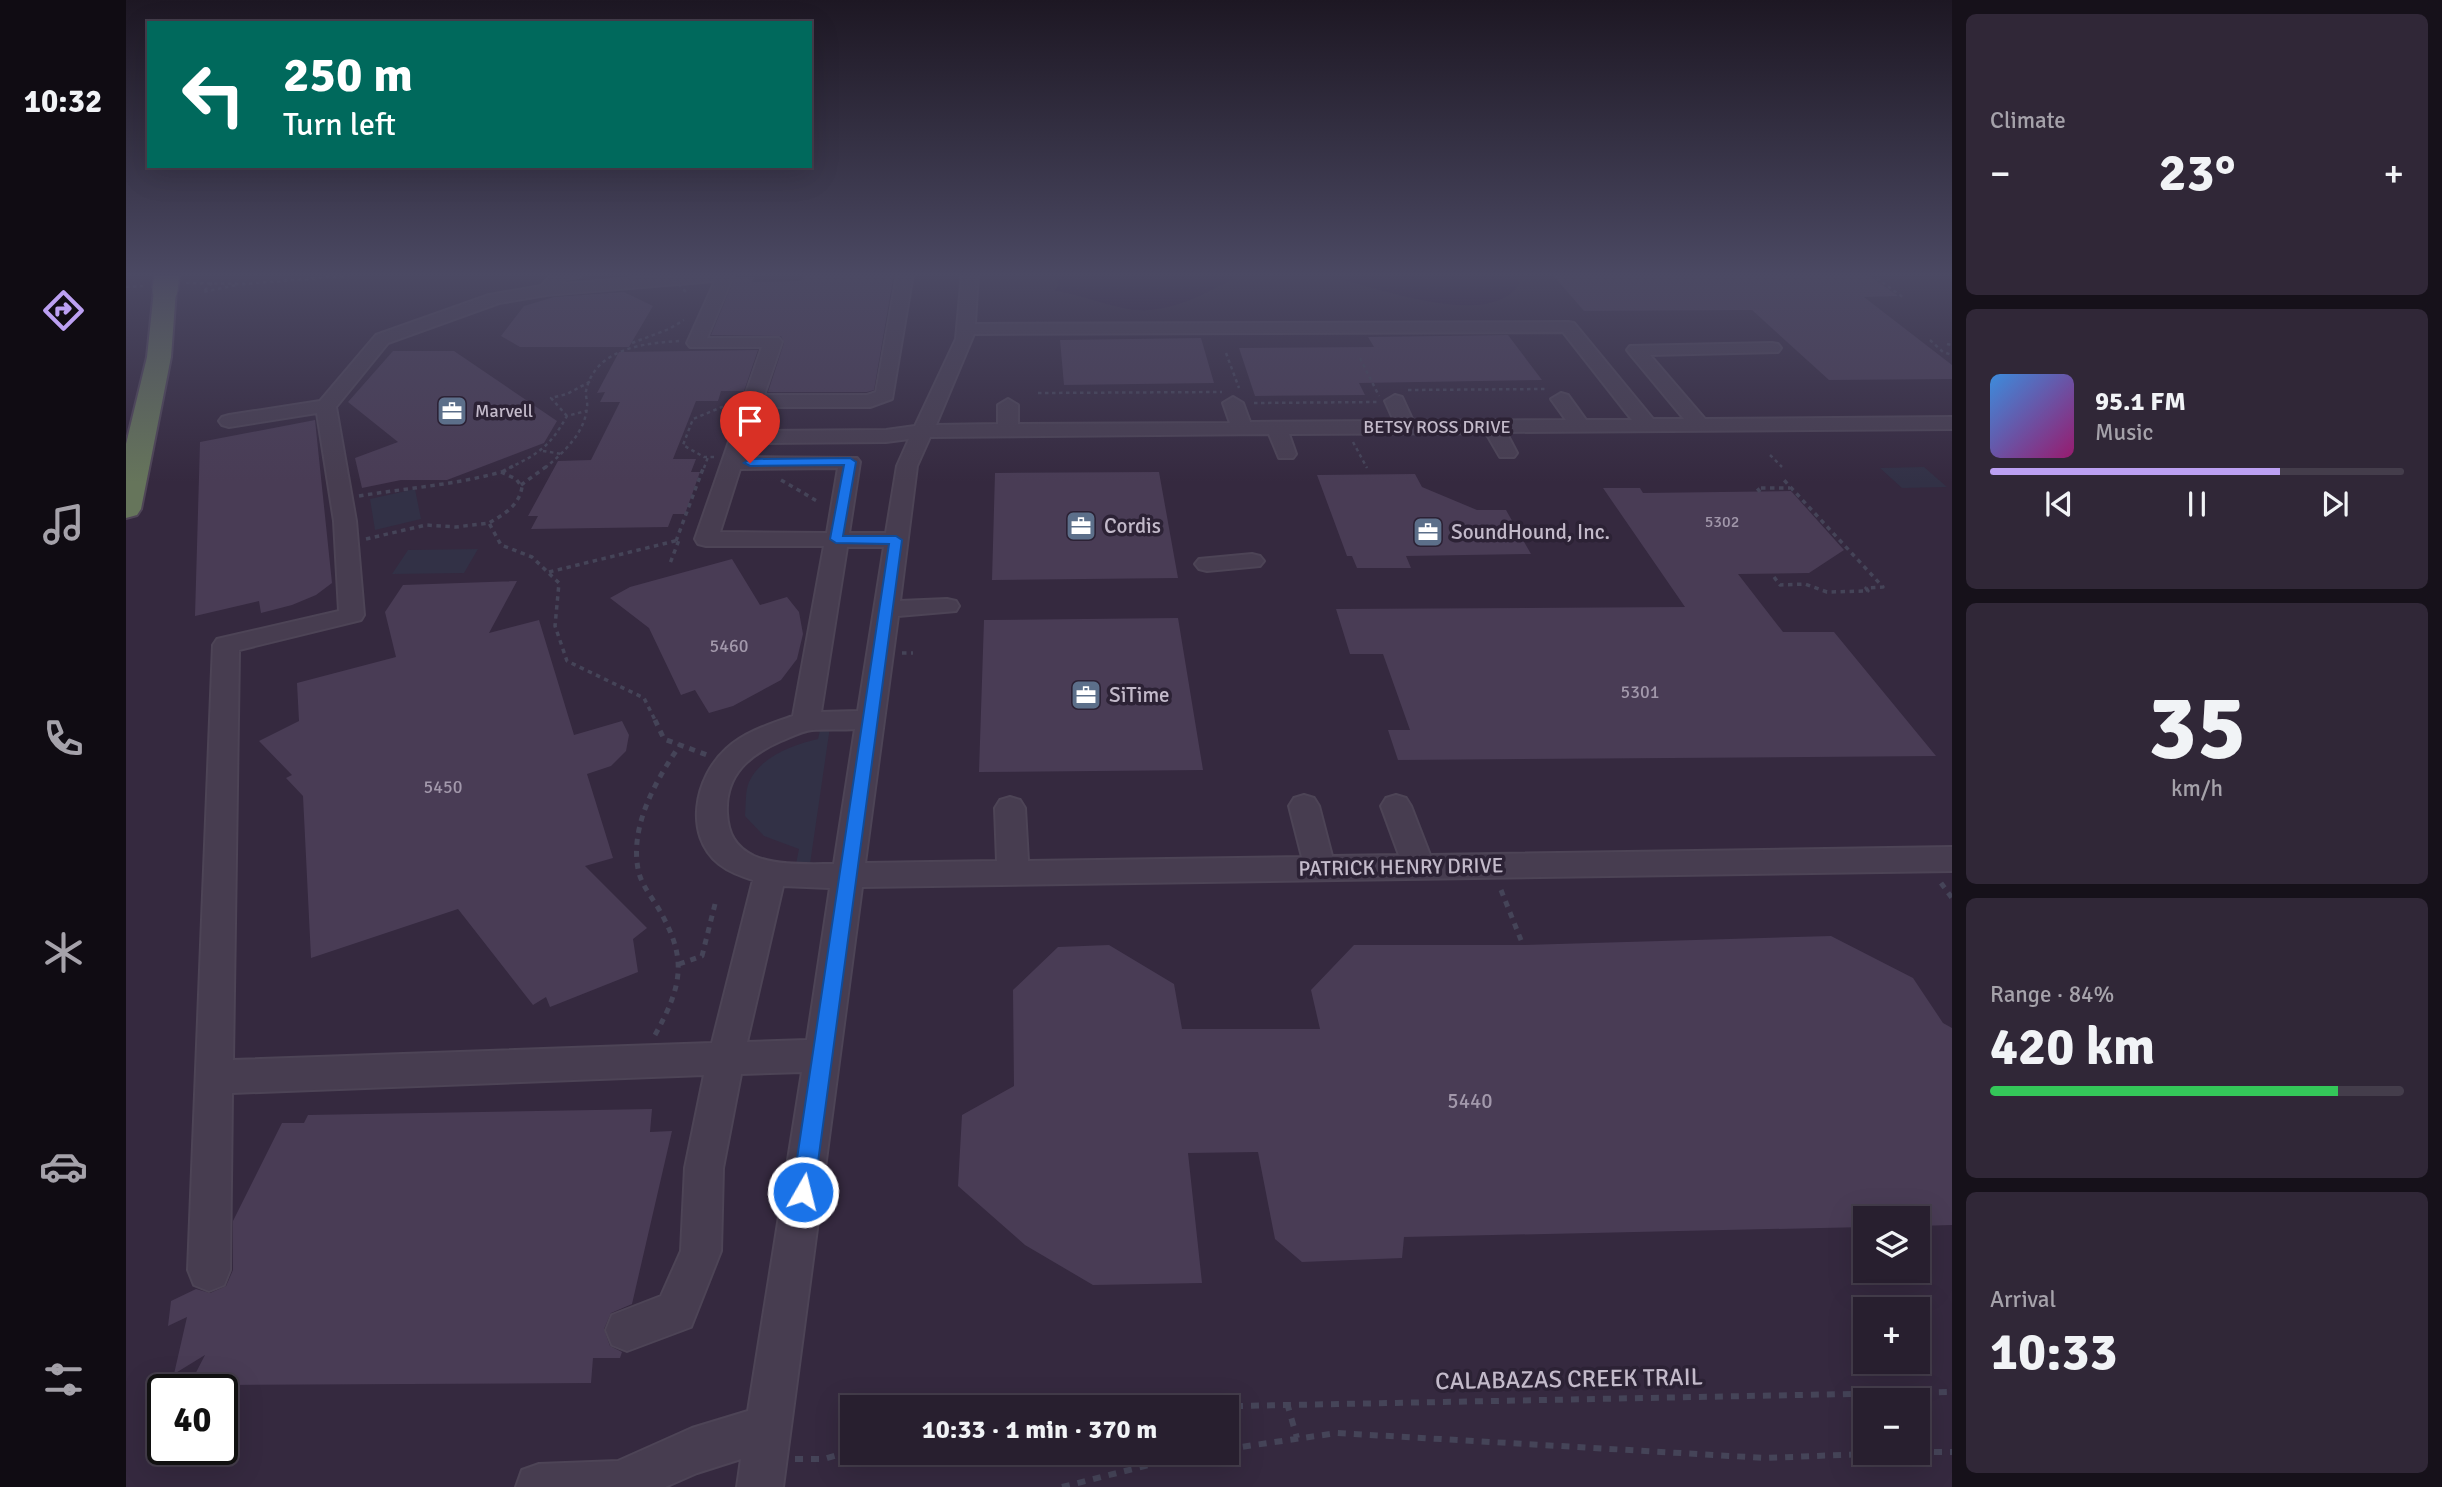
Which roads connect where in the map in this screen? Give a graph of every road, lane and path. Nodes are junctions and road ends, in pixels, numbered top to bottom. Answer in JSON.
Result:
{"nodes":[{"id":1,"x":160,"y":343,"type":"edge"},
{"id":2,"x":378,"y":343,"type":"edge"},
{"id":3,"x":648,"y":343,"type":"edge"},
{"id":4,"x":773,"y":343,"type":"edge"},
{"id":5,"x":894,"y":343,"type":"edge"},
{"id":6,"x":961,"y":343,"type":"edge"},
{"id":7,"x":1581,"y":343,"type":"edge"},
{"id":8,"x":1934,"y":343,"type":"edge"},
{"id":9,"x":1772,"y":348,"type":"dead end"},
{"id":10,"x":1226,"y":353,"type":"dead end"},
{"id":11,"x":1952,"y":355,"type":"edge"},
{"id":12,"x":1360,"y":358,"type":"dead end"},
{"id":13,"x":594,"y":379,"type":"junction"},
{"id":14,"x":1376,"y":390,"type":"junction"},
{"id":15,"x":1038,"y":393,"type":"dead end"},
{"id":16,"x":1395,"y":394,"type":"junction"},
{"id":17,"x":1556,"y":394,"type":"joint"},
{"id":18,"x":1238,"y":403,"type":"joint"},
{"id":19,"x":1008,"y":405,"type":"dead end"},
{"id":20,"x":326,"y":406,"type":"junction"},
{"id":21,"x":586,"y":411,"type":"junction"},
{"id":22,"x":567,"y":416,"type":"junction"},
{"id":23,"x":752,"y":419,"type":"junction"},
{"id":24,"x":229,"y":421,"type":"dead end"},
{"id":25,"x":1905,"y":423,"type":"junction"},
{"id":26,"x":1952,"y":423,"type":"edge"},
{"id":27,"x":1647,"y":425,"type":"junction"},
{"id":28,"x":1700,"y":425,"type":"junction"},
{"id":29,"x":1767,"y":425,"type":"junction"},
{"id":30,"x":1575,"y":426,"type":"junction"},
{"id":31,"x":1406,"y":427,"type":"junction"},
{"id":32,"x":1493,"y":427,"type":"junction"},
{"id":33,"x":1277,"y":428,"type":"junction"},
{"id":34,"x":1242,"y":429,"type":"junction"},
{"id":35,"x":1008,"y":430,"type":"junction"},
{"id":36,"x":922,"y":431,"type":"junction"},
{"id":37,"x":1350,"y":435,"type":"dead end"},
{"id":38,"x":1933,"y":447,"type":"dead end"},
{"id":39,"x":1586,"y":449,"type":"dead end"},
{"id":40,"x":542,"y":451,"type":"junction"},
{"id":41,"x":1507,"y":453,"type":"dead end"},
{"id":42,"x":562,"y":454,"type":"junction"},
{"id":43,"x":1286,"y":454,"type":"dead end"},
{"id":44,"x":708,"y":457,"type":"junction"},
{"id":45,"x":1781,"y":457,"type":"dead end"},
{"id":46,"x":734,"y":461,"type":"junction"},
{"id":47,"x":1367,"y":467,"type":"dead end"},
{"id":48,"x":501,"y":472,"type":"junction"},
{"id":49,"x":1783,"y":479,"type":"dead end"},
{"id":50,"x":521,"y":485,"type":"junction"},
{"id":51,"x":1791,"y":488,"type":"junction"},
{"id":52,"x":1760,"y":492,"type":"dead end"},
{"id":53,"x":341,"y":500,"type":"junction"},
{"id":54,"x":126,"y":509,"type":"edge"},
{"id":55,"x":489,"y":523,"type":"junction"},
{"id":56,"x":836,"y":539,"type":"junction"},
{"id":57,"x":896,"y":540,"type":"junction"},
{"id":58,"x":676,"y":541,"type":"junction"},
{"id":59,"x":347,"y":543,"type":"junction"},
{"id":60,"x":1252,"y":561,"type":"dead end"},
{"id":61,"x":1207,"y":564,"type":"dead end"},
{"id":62,"x":668,"y":566,"type":"dead end"},
{"id":63,"x":548,"y":573,"type":"junction"},
{"id":64,"x":1774,"y":577,"type":"dead end"},
{"id":65,"x":947,"y":607,"type":"dead end"},
{"id":66,"x":886,"y":609,"type":"junction"},
{"id":67,"x":901,"y":653,"type":"dead end"},
{"id":68,"x":913,"y":653,"type":"dead end"},
{"id":69,"x":871,"y":720,"type":"junction"},
{"id":70,"x":806,"y":721,"type":"junction"},
{"id":71,"x":680,"y":745,"type":"junction"},
{"id":72,"x":728,"y":763,"type":"junction"},
{"id":73,"x":1304,"y":806,"type":"dead end"},
{"id":74,"x":1396,"y":806,"type":"dead end"},
{"id":75,"x":1010,"y":808,"type":"dead end"},
{"id":76,"x":1419,"y":867,"type":"junction"},
{"id":77,"x":1320,"y":868,"type":"junction"},
{"id":78,"x":1947,"y":871,"type":"edge"},
{"id":79,"x":771,"y":872,"type":"junction"},
{"id":80,"x":1013,"y":872,"type":"junction"},
{"id":81,"x":849,"y":875,"type":"junction"},
{"id":82,"x":1501,"y":890,"type":"dead end"},
{"id":83,"x":1952,"y":898,"type":"edge"},
{"id":84,"x":715,"y":904,"type":"dead end"},
{"id":85,"x":1523,"y":945,"type":"dead end"},
{"id":86,"x":679,"y":964,"type":"junction"},
{"id":87,"x":823,"y":1055,"type":"junction"},
{"id":88,"x":726,"y":1057,"type":"junction"},
{"id":89,"x":635,"y":1060,"type":"junction"},
{"id":90,"x":214,"y":1077,"type":"junction"},
{"id":91,"x":209,"y":1270,"type":"dead end"},
{"id":92,"x":626,"y":1330,"type":"dead end"},
{"id":93,"x":1952,"y":1392,"type":"edge"},
{"id":94,"x":1287,"y":1404,"type":"junction"},
{"id":95,"x":1239,"y":1405,"type":"edge"},
{"id":96,"x":1297,"y":1438,"type":"junction"},
{"id":97,"x":1239,"y":1446,"type":"edge"},
{"id":98,"x":1930,"y":1452,"type":"edge"},
{"id":99,"x":1952,"y":1452,"type":"edge"},
{"id":100,"x":840,"y":1454,"type":"edge"},
{"id":101,"x":1853,"y":1455,"type":"edge"},
{"id":102,"x":764,"y":1459,"type":"edge"},
{"id":103,"x":1149,"y":1465,"type":"edge"},
{"id":104,"x":539,"y":1487,"type":"edge"},
{"id":105,"x":1062,"y":1487,"type":"edge"}],
"edges":[{"from":1,"to":54,"type":"highway"},
{"from":2,"to":20,"type":"street"},
{"from":3,"to":13,"type":"path"},
{"from":4,"to":23,"type":"street"},
{"from":5,"to":23,"type":"street"},
{"from":6,"to":36,"type":"street"},
{"from":7,"to":27,"type":"street"},
{"from":8,"to":11,"type":"path"},
{"from":9,"to":28,"type":"street"},
{"from":10,"to":15,"type":"path"},
{"from":12,"to":14,"type":"path"},
{"from":13,"to":21,"type":"path"},
{"from":13,"to":22,"type":"path"},
{"from":14,"to":16,"type":"path"},
{"from":14,"to":18,"type":"path"},
{"from":16,"to":17,"type":"path"},
{"from":16,"to":31,"type":"street"},
{"from":17,"to":30,"type":"street"},
{"from":18,"to":34,"type":"street"},
{"from":19,"to":35,"type":"street"},
{"from":20,"to":24,"type":"street"},
{"from":20,"to":53,"type":"street"},
{"from":21,"to":22,"type":"path"},
{"from":21,"to":42,"type":"path"},
{"from":22,"to":40,"type":"path"},
{"from":23,"to":36,"type":"street","name":"BETSY ROSS DRIVE"},
{"from":23,"to":44,"type":"path"},
{"from":23,"to":46,"type":"street"},
{"from":25,"to":26,"type":"street","name":"BETSY ROSS DRIVE"},
{"from":25,"to":29,"type":"street","name":"BETSY ROSS DRIVE"},
{"from":25,"to":38,"type":"street"},
{"from":27,"to":28,"type":"street","name":"BETSY ROSS DRIVE"},
{"from":27,"to":30,"type":"street","name":"BETSY ROSS DRIVE"},
{"from":28,"to":29,"type":"street","name":"BETSY ROSS DRIVE"},
{"from":29,"to":45,"type":"street"},
{"from":30,"to":32,"type":"street","name":"BETSY ROSS DRIVE"},
{"from":30,"to":39,"type":"street"},
{"from":31,"to":32,"type":"street","name":"BETSY ROSS DRIVE"},
{"from":31,"to":33,"type":"street","name":"BETSY ROSS DRIVE"},
{"from":32,"to":41,"type":"street"},
{"from":33,"to":34,"type":"street","name":"BETSY ROSS DRIVE"},
{"from":33,"to":43,"type":"street"},
{"from":34,"to":35,"type":"street","name":"BETSY ROSS DRIVE"},
{"from":35,"to":36,"type":"street","name":"BETSY ROSS DRIVE"},
{"from":36,"to":57,"type":"street"},
{"from":37,"to":47,"type":"path"},
{"from":40,"to":42,"type":"path"},
{"from":40,"to":48,"type":"path"},
{"from":42,"to":50,"type":"path"},
{"from":44,"to":46,"type":"path"},
{"from":44,"to":58,"type":"path"},
{"from":46,"to":56,"type":"street"},
{"from":46,"to":56,"type":"street"},
{"from":48,"to":50,"type":"path"},
{"from":48,"to":53,"type":"path"},
{"from":49,"to":51,"type":"path"},
{"from":50,"to":55,"type":"path"},
{"from":51,"to":52,"type":"path"},
{"from":51,"to":64,"type":"path"},
{"from":53,"to":59,"type":"street"},
{"from":55,"to":59,"type":"path"},
{"from":55,"to":63,"type":"path"},
{"from":56,"to":57,"type":"street"},
{"from":56,"to":70,"type":"street"},
{"from":57,"to":66,"type":"street"},
{"from":58,"to":62,"type":"path"},
{"from":58,"to":63,"type":"path"},
{"from":59,"to":90,"type":"street"},
{"from":60,"to":61,"type":"street"},
{"from":63,"to":71,"type":"path"},
{"from":65,"to":66,"type":"street"},
{"from":66,"to":69,"type":"street"},
{"from":67,"to":68,"type":"path"},
{"from":69,"to":70,"type":"street"},
{"from":69,"to":81,"type":"street"},
{"from":70,"to":72,"type":"street"},
{"from":71,"to":72,"type":"path"},
{"from":71,"to":86,"type":"path"},
{"from":72,"to":79,"type":"street","name":"PATRICK HENRY DRIVE"},
{"from":73,"to":77,"type":"street"},
{"from":74,"to":76,"type":"street"},
{"from":75,"to":80,"type":"street"},
{"from":76,"to":77,"type":"street","name":"PATRICK HENRY DRIVE"},
{"from":76,"to":78,"type":"street","name":"PATRICK HENRY DRIVE"},
{"from":77,"to":80,"type":"street","name":"PATRICK HENRY DRIVE"},
{"from":78,"to":83,"type":"path"},
{"from":79,"to":81,"type":"street","name":"PATRICK HENRY DRIVE"},
{"from":79,"to":88,"type":"street"},
{"from":80,"to":81,"type":"street","name":"PATRICK HENRY DRIVE"},
{"from":81,"to":87,"type":"street"},
{"from":82,"to":85,"type":"path"},
{"from":84,"to":86,"type":"path"},
{"from":86,"to":89,"type":"path"},
{"from":87,"to":88,"type":"street"},
{"from":87,"to":102,"type":"street"},
{"from":88,"to":89,"type":"street"},
{"from":88,"to":92,"type":"street"},
{"from":89,"to":90,"type":"street"},
{"from":90,"to":91,"type":"street"},
{"from":93,"to":94,"type":"path","name":"CALABAZAS CREEK TRAIL"},
{"from":94,"to":95,"type":"path","name":"CALABAZAS CREEK TRAIL"},
{"from":94,"to":96,"type":"path"},
{"from":96,"to":97,"type":"path"},
{"from":96,"to":101,"type":"path"},
{"from":98,"to":99,"type":"path"},
{"from":100,"to":102,"type":"path"},
{"from":102,"to":104,"type":"street"},
{"from":103,"to":105,"type":"path"}]}
